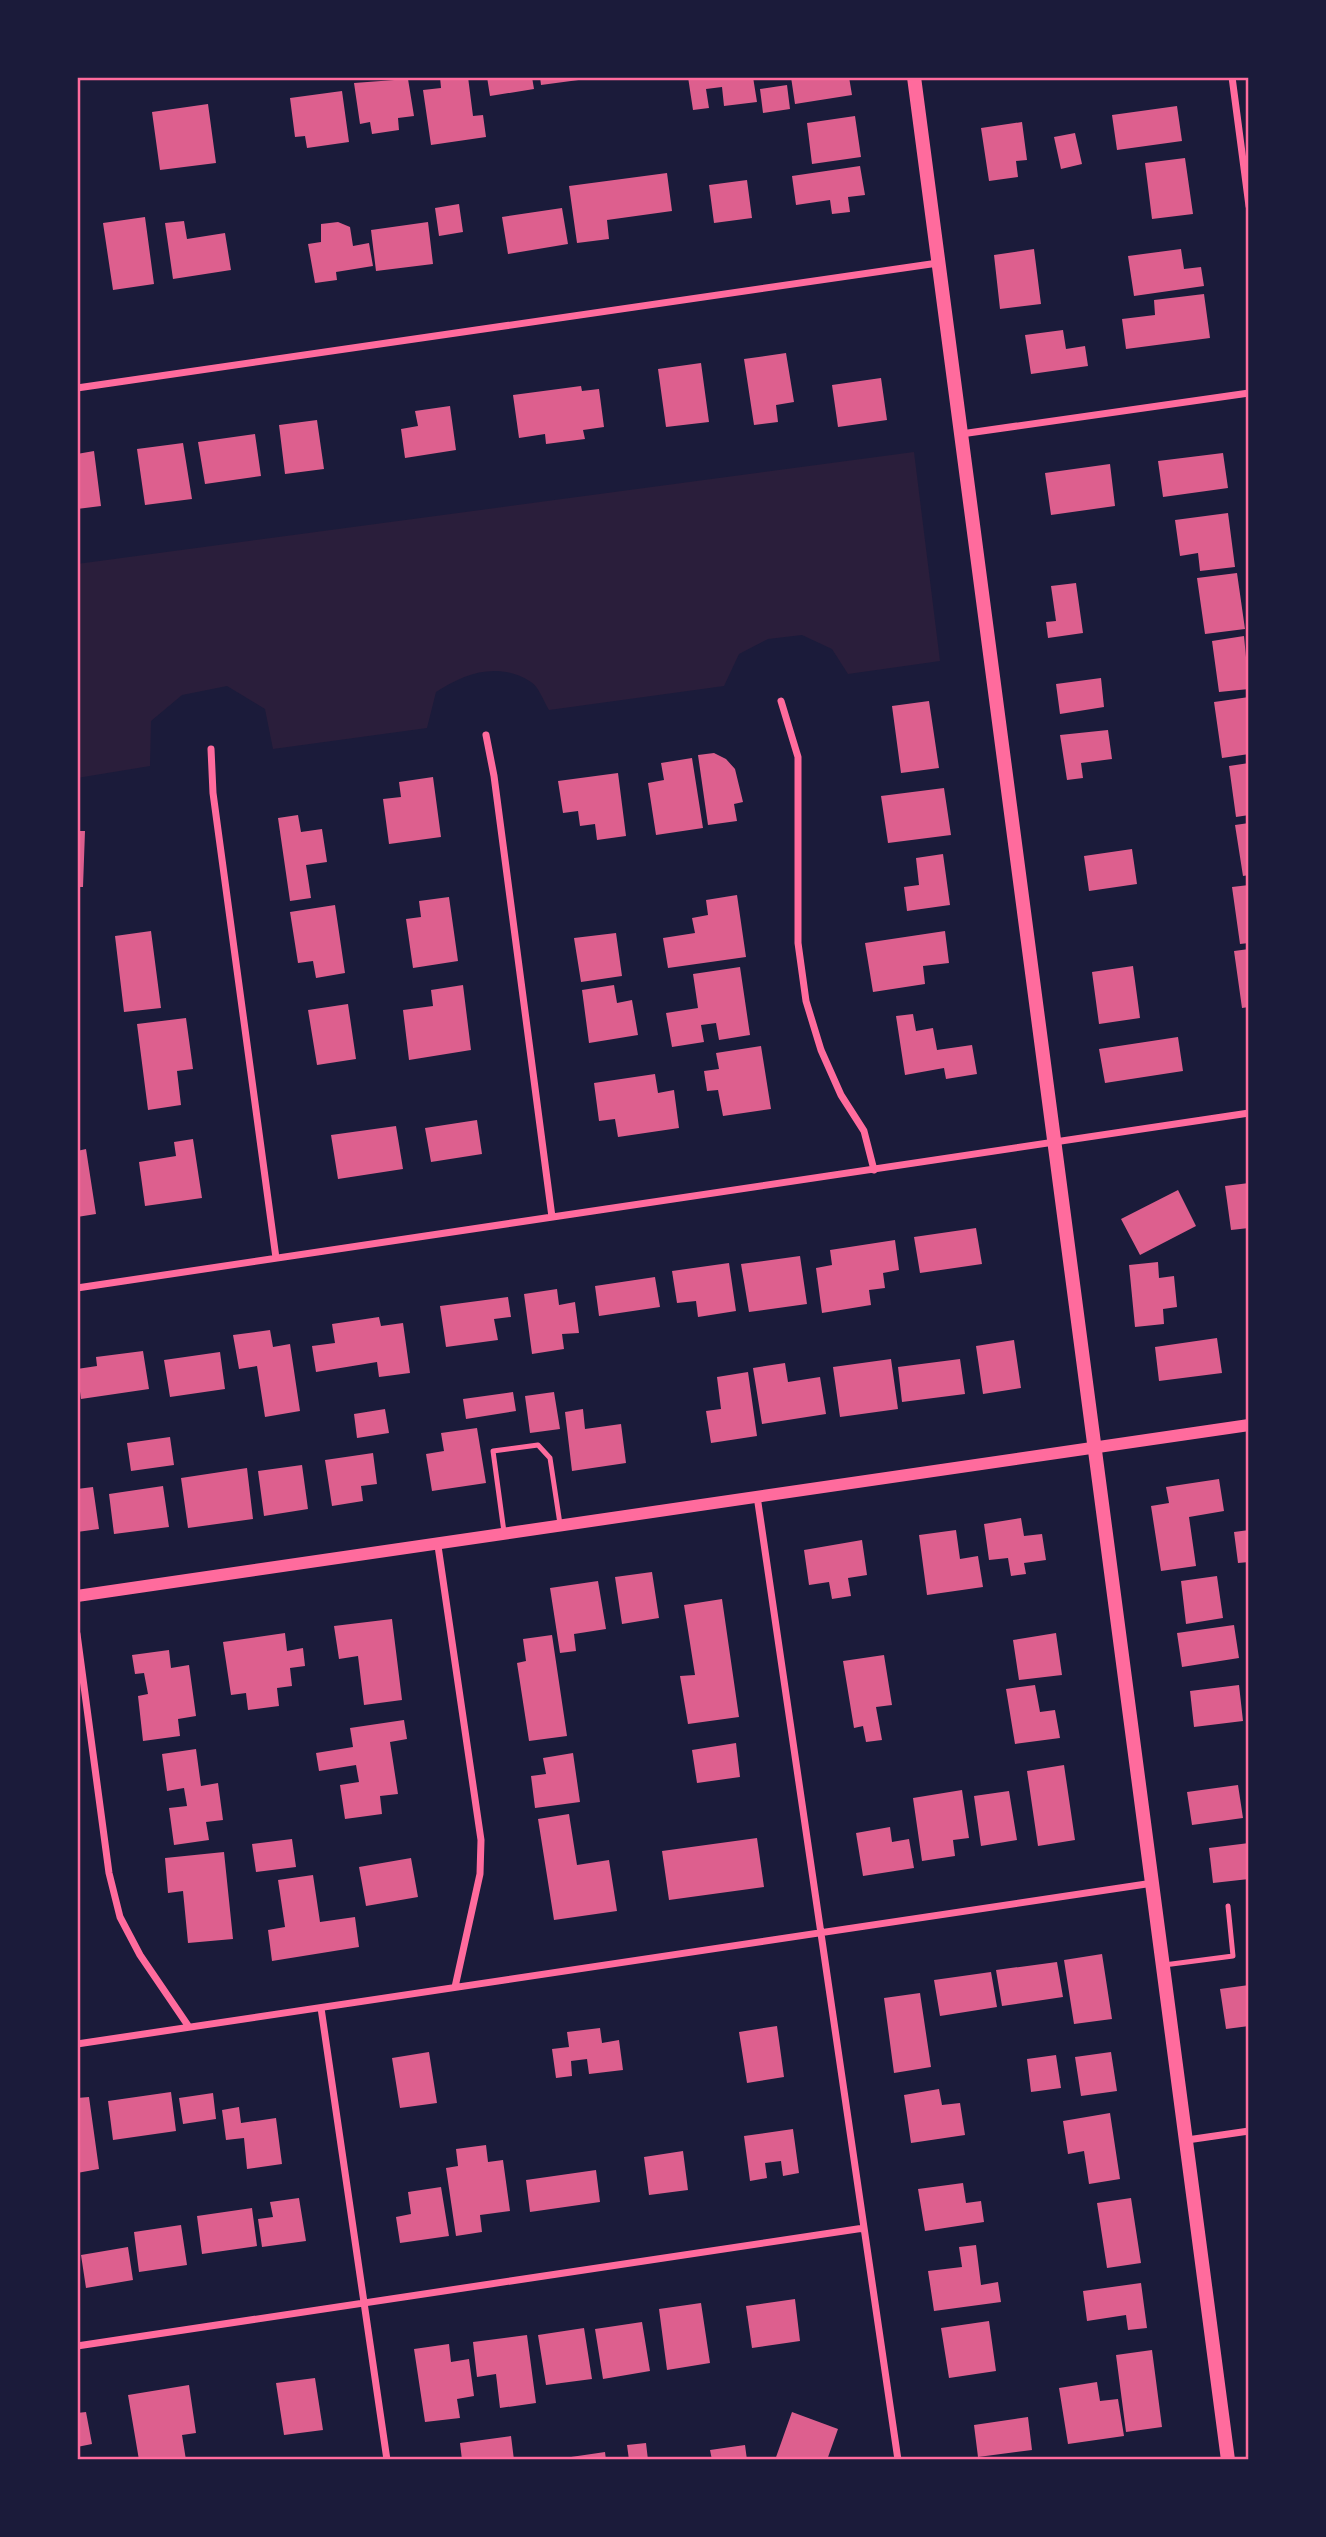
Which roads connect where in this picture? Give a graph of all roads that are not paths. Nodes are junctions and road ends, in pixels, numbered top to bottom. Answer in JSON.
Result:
{"nodes":[{"id":1,"x":1231,"y":77,"type":"edge"},
{"id":2,"x":918,"y":78,"type":"edge"},
{"id":3,"x":1249,"y":206,"type":"edge"},
{"id":4,"x":939,"y":262,"type":"junction"},
{"id":5,"x":77,"y":388,"type":"edge"},
{"id":6,"x":1249,"y":393,"type":"edge"},
{"id":7,"x":961,"y":434,"type":"junction"},
{"id":8,"x":781,"y":701,"type":"dead end"},
{"id":9,"x":486,"y":736,"type":"dead end"},
{"id":10,"x":211,"y":749,"type":"dead end"},
{"id":11,"x":1249,"y":1113,"type":"edge"},
{"id":12,"x":1054,"y":1142,"type":"junction"},
{"id":13,"x":874,"y":1170,"type":"junction"},
{"id":14,"x":552,"y":1217,"type":"junction"},
{"id":15,"x":276,"y":1258,"type":"junction"},
{"id":16,"x":77,"y":1288,"type":"edge"},
{"id":17,"x":1249,"y":1425,"type":"edge"},
{"id":18,"x":1093,"y":1448,"type":"junction"},
{"id":19,"x":757,"y":1496,"type":"junction"},
{"id":20,"x":560,"y":1527,"type":"junction"},
{"id":21,"x":505,"y":1536,"type":"junction"},
{"id":22,"x":438,"y":1546,"type":"junction"},
{"id":23,"x":77,"y":1596,"type":"edge"},
{"id":24,"x":77,"y":1634,"type":"edge"},
{"id":25,"x":1153,"y":1883,"type":"junction"},
{"id":26,"x":1228,"y":1906,"type":"dead end"},
{"id":27,"x":821,"y":1931,"type":"junction"},
{"id":28,"x":1164,"y":1965,"type":"junction"},
{"id":29,"x":455,"y":1987,"type":"junction"},
{"id":30,"x":320,"y":2008,"type":"junction"},
{"id":31,"x":189,"y":2027,"type":"junction"},
{"id":32,"x":77,"y":2044,"type":"edge"},
{"id":33,"x":1249,"y":2131,"type":"edge"},
{"id":34,"x":1187,"y":2140,"type":"junction"},
{"id":35,"x":864,"y":2228,"type":"junction"},
{"id":36,"x":364,"y":2305,"type":"junction"},
{"id":37,"x":77,"y":2346,"type":"edge"},
{"id":38,"x":387,"y":2460,"type":"edge"},
{"id":39,"x":898,"y":2460,"type":"edge"},
{"id":40,"x":1228,"y":2460,"type":"edge"}],
"edges":[{"from":1,"to":3,"type":"street"},
{"from":2,"to":4,"type":"main road"},
{"from":4,"to":5,"type":"street"},
{"from":4,"to":7,"type":"main road"},
{"from":6,"to":7,"type":"street"},
{"from":7,"to":12,"type":"main road"},
{"from":8,"to":13,"type":"street"},
{"from":9,"to":14,"type":"street"},
{"from":10,"to":15,"type":"street"},
{"from":11,"to":12,"type":"street"},
{"from":12,"to":13,"type":"street"},
{"from":12,"to":18,"type":"main road"},
{"from":13,"to":14,"type":"street"},
{"from":14,"to":15,"type":"street"},
{"from":15,"to":16,"type":"street"},
{"from":17,"to":18,"type":"street"},
{"from":18,"to":19,"type":"street"},
{"from":18,"to":25,"type":"main road"},
{"from":19,"to":20,"type":"street"},
{"from":19,"to":27,"type":"street"},
{"from":20,"to":21,"type":"street"},
{"from":20,"to":21,"type":"lane"},
{"from":21,"to":22,"type":"street"},
{"from":22,"to":23,"type":"street"},
{"from":22,"to":29,"type":"street"},
{"from":24,"to":31,"type":"street"},
{"from":25,"to":27,"type":"street"},
{"from":25,"to":28,"type":"main road"},
{"from":26,"to":28,"type":"lane"},
{"from":27,"to":29,"type":"street"},
{"from":27,"to":35,"type":"street"},
{"from":28,"to":34,"type":"main road"},
{"from":29,"to":30,"type":"street"},
{"from":30,"to":31,"type":"street"},
{"from":30,"to":36,"type":"street"},
{"from":31,"to":32,"type":"street"},
{"from":33,"to":34,"type":"street"},
{"from":34,"to":40,"type":"main road"},
{"from":35,"to":36,"type":"street"},
{"from":35,"to":39,"type":"street"},
{"from":36,"to":37,"type":"street"},
{"from":36,"to":38,"type":"street"}]}
